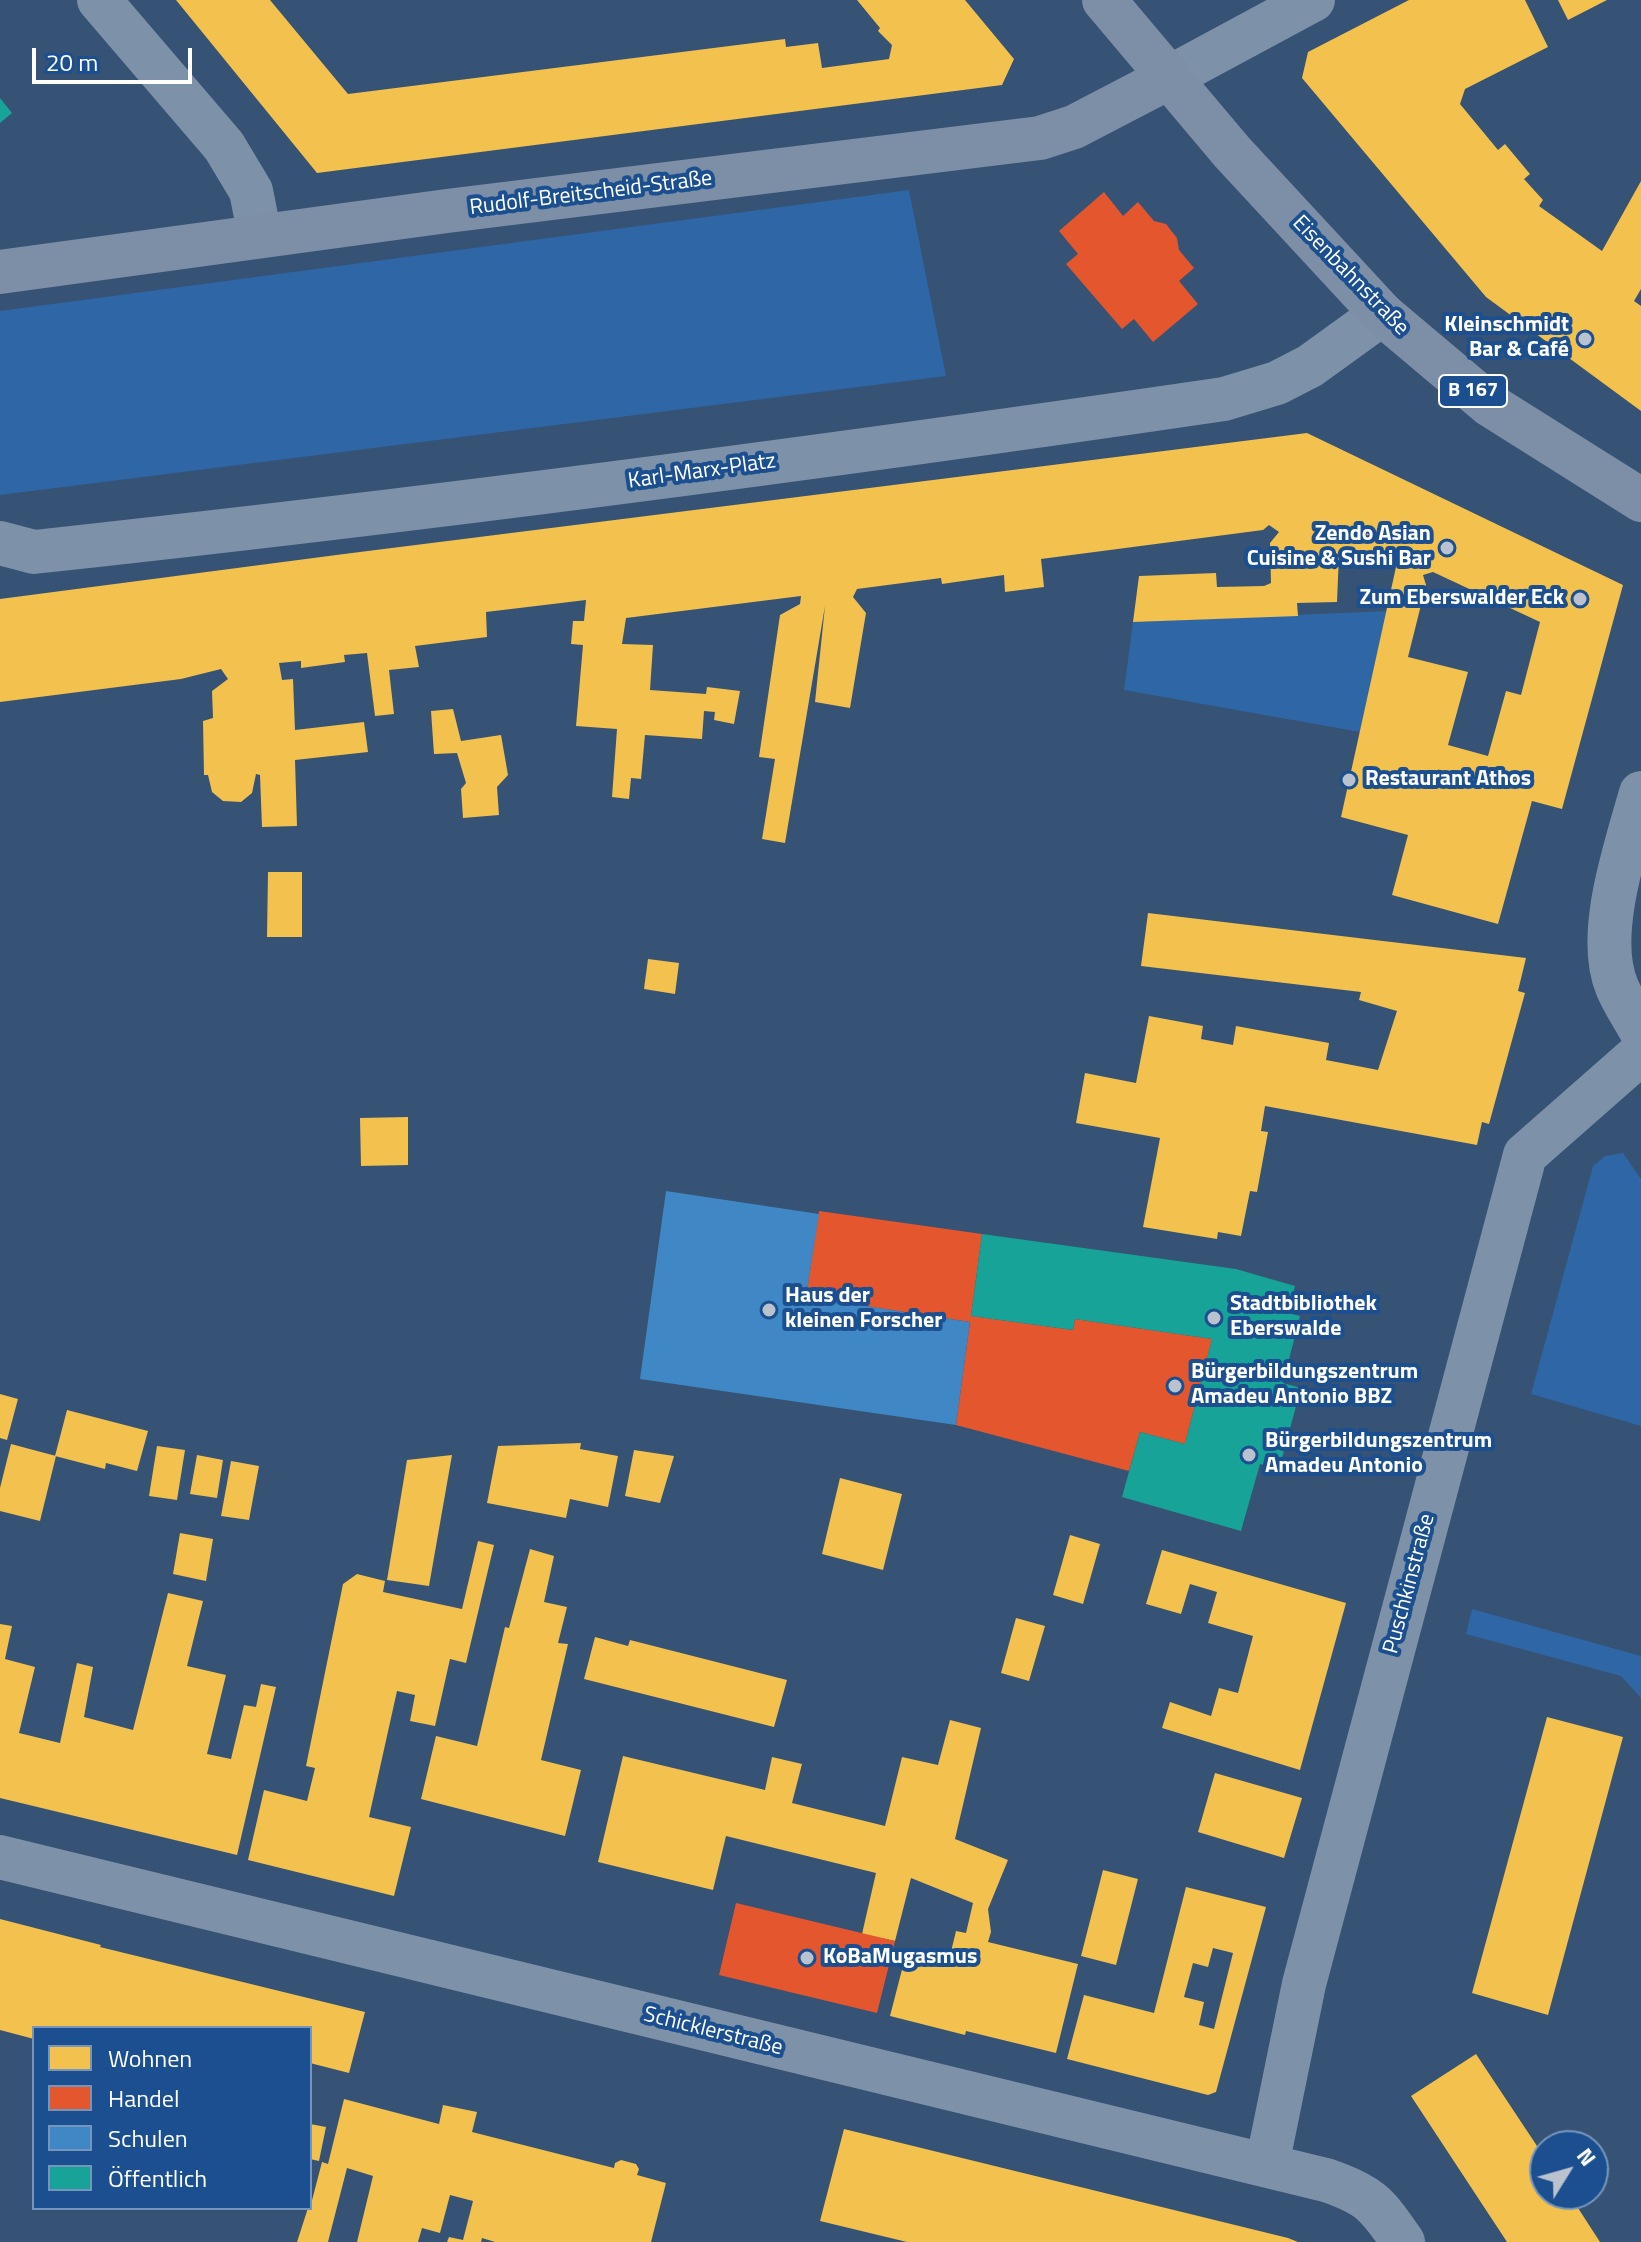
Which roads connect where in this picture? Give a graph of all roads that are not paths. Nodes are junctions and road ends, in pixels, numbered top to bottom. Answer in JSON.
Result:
{"nodes":[{"id":1,"x":99,"y":0,"type":"edge"},
{"id":2,"x":1104,"y":0,"type":"edge"},
{"id":3,"x":1313,"y":0,"type":"edge"},
{"id":4,"x":1170,"y":77,"type":"junction"},
{"id":5,"x":260,"y":236,"type":"junction"},
{"id":6,"x":0,"y":272,"type":"edge"},
{"id":7,"x":1382,"y":314,"type":"junction"},
{"id":8,"x":1641,"y":500,"type":"edge"},
{"id":9,"x":0,"y":543,"type":"edge"},
{"id":10,"x":1641,"y":793,"type":"edge"},
{"id":11,"x":1641,"y":1031,"type":"edge"},
{"id":12,"x":1641,"y":1053,"type":"edge"},
{"id":13,"x":0,"y":1857,"type":"edge"},
{"id":14,"x":1267,"y":2165,"type":"junction"},
{"id":15,"x":1403,"y":2242,"type":"edge"}],
"edges":[{"from":1,"to":5,"type":"street"},
{"from":2,"to":4,"type":"main road","name":"Eisenbahnstraße","number":"B 167"},
{"from":3,"to":4,"type":"street"},
{"from":4,"to":5,"type":"main road","name":"Rudolf-Breitscheid-Straße"},
{"from":4,"to":7,"type":"main road","name":"Eisenbahnstraße","number":"B 167"},
{"from":5,"to":6,"type":"main road","name":"Rudolf-Breitscheid-Straße"},
{"from":7,"to":8,"type":"main road","name":"Eisenbahnstraße","number":"B 167"},
{"from":7,"to":9,"type":"street","name":"Karl-Marx-Platz"},
{"from":10,"to":11,"type":"street"},
{"from":12,"to":14,"type":"street","name":"Puschkinstraße"},
{"from":13,"to":14,"type":"street","name":"Schicklerstraße"},
{"from":14,"to":15,"type":"street","name":"Schicklerstraße"}]}
